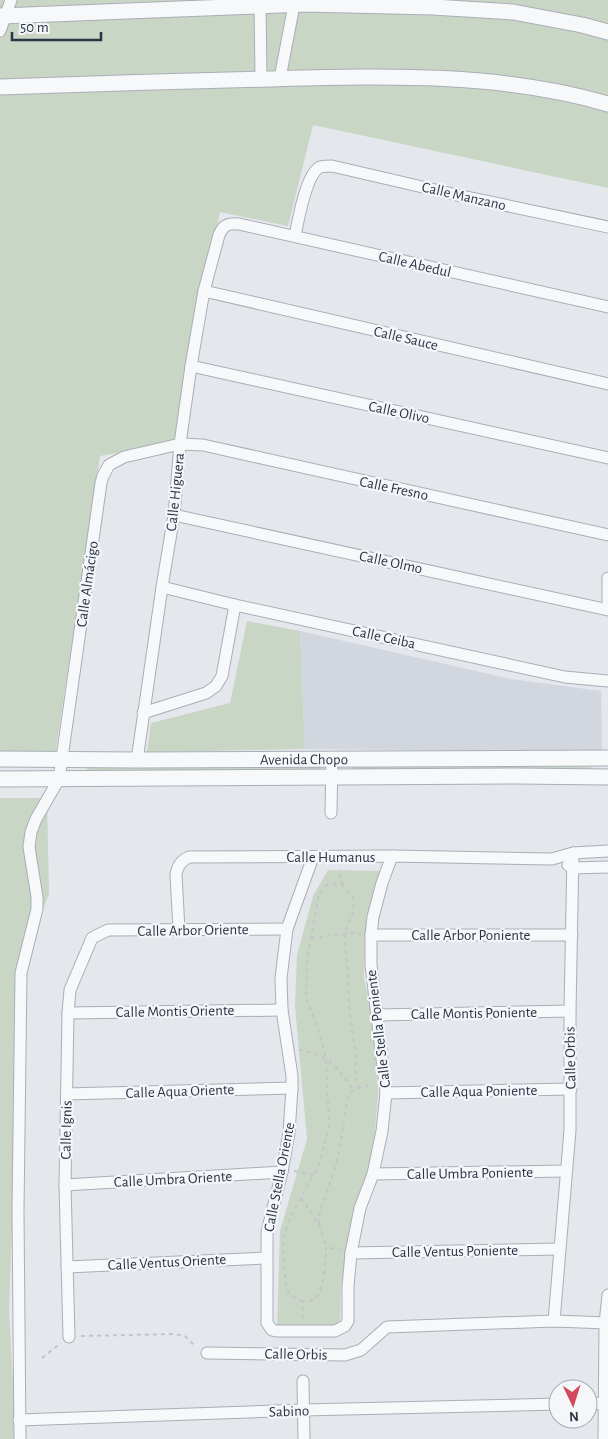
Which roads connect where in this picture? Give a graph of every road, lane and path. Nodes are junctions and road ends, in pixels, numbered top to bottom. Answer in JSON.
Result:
{"nodes":[{"id":1,"x":10,"y":0,"type":"edge"},
{"id":2,"x":295,"y":2,"type":"edge"},
{"id":3,"x":259,"y":3,"type":"edge"},
{"id":4,"x":3,"y":16,"type":"edge"},
{"id":5,"x":0,"y":31,"type":"edge"},
{"id":6,"x":608,"y":32,"type":"edge"},
{"id":7,"x":280,"y":78,"type":"junction"},
{"id":8,"x":261,"y":79,"type":"junction"},
{"id":9,"x":0,"y":87,"type":"edge"},
{"id":10,"x":608,"y":104,"type":"edge"},
{"id":11,"x":223,"y":227,"type":"joint"},
{"id":12,"x":608,"y":227,"type":"edge"},
{"id":13,"x":295,"y":236,"type":"junction"},
{"id":14,"x":204,"y":291,"type":"junction"},
{"id":15,"x":608,"y":308,"type":"edge"},
{"id":16,"x":191,"y":366,"type":"junction"},
{"id":17,"x":608,"y":384,"type":"edge"},
{"id":18,"x":180,"y":444,"type":"junction"},
{"id":19,"x":608,"y":458,"type":"edge"},
{"id":20,"x":174,"y":515,"type":"junction"},
{"id":21,"x":608,"y":535,"type":"edge"},
{"id":22,"x":608,"y":578,"type":"edge"},
{"id":23,"x":162,"y":587,"type":"junction"},
{"id":24,"x":608,"y":603,"type":"edge"},
{"id":25,"x":235,"y":605,"type":"junction"},
{"id":26,"x":608,"y":610,"type":"edge"},
{"id":27,"x":608,"y":681,"type":"edge"},
{"id":28,"x":143,"y":713,"type":"junction"},
{"id":29,"x":608,"y":758,"type":"edge"},
{"id":30,"x":0,"y":759,"type":"edge"},
{"id":31,"x":62,"y":759,"type":"junction"},
{"id":32,"x":332,"y":759,"type":"junction"},
{"id":33,"x":137,"y":760,"type":"junction"},
{"id":34,"x":332,"y":777,"type":"junction"},
{"id":35,"x":608,"y":777,"type":"edge"},
{"id":36,"x":0,"y":778,"type":"edge"},
{"id":37,"x":59,"y":779,"type":"junction"},
{"id":38,"x":331,"y":813,"type":"dead end"},
{"id":39,"x":608,"y":851,"type":"edge"},
{"id":40,"x":573,"y":854,"type":"junction"},
{"id":41,"x":336,"y":856,"type":"junction"},
{"id":42,"x":392,"y":856,"type":"junction"},
{"id":43,"x":313,"y":857,"type":"junction"},
{"id":44,"x":552,"y":859,"type":"junction"},
{"id":45,"x":608,"y":867,"type":"edge"},
{"id":46,"x":573,"y":868,"type":"junction"},
{"id":47,"x":342,"y":884,"type":"junction"},
{"id":48,"x":287,"y":929,"type":"junction"},
{"id":49,"x":179,"y":930,"type":"junction"},
{"id":50,"x":101,"y":933,"type":"joint"},
{"id":51,"x":344,"y":934,"type":"junction"},
{"id":52,"x":370,"y":935,"type":"junction"},
{"id":53,"x":572,"y":935,"type":"junction"},
{"id":54,"x":311,"y":938,"type":"junction"},
{"id":55,"x":282,"y":1010,"type":"junction"},
{"id":56,"x":570,"y":1011,"type":"junction"},
{"id":57,"x":68,"y":1013,"type":"junction"},
{"id":58,"x":378,"y":1016,"type":"junction"},
{"id":59,"x":288,"y":1049,"type":"junction"},
{"id":60,"x":326,"y":1059,"type":"junction"},
{"id":61,"x":359,"y":1087,"type":"junction"},
{"id":62,"x":292,"y":1088,"type":"junction"},
{"id":63,"x":386,"y":1088,"type":"junction"},
{"id":64,"x":571,"y":1089,"type":"junction"},
{"id":65,"x":353,"y":1090,"type":"junction"},
{"id":66,"x":67,"y":1094,"type":"junction"},
{"id":67,"x":566,"y":1171,"type":"junction"},
{"id":68,"x":282,"y":1172,"type":"junction"},
{"id":69,"x":373,"y":1174,"type":"junction"},
{"id":70,"x":314,"y":1175,"type":"junction"},
{"id":71,"x":65,"y":1185,"type":"junction"},
{"id":72,"x":301,"y":1198,"type":"junction"},
{"id":73,"x":319,"y":1224,"type":"junction"},
{"id":74,"x":326,"y":1247,"type":"junction"},
{"id":75,"x":559,"y":1249,"type":"junction"},
{"id":76,"x":351,"y":1253,"type":"junction"},
{"id":77,"x":266,"y":1258,"type":"junction"},
{"id":78,"x":67,"y":1266,"type":"junction"},
{"id":79,"x":608,"y":1295,"type":"edge"},
{"id":80,"x":303,"y":1302,"type":"junction"},
{"id":81,"x":348,"y":1321,"type":"joint"},
{"id":82,"x":554,"y":1321,"type":"junction"},
{"id":83,"x":607,"y":1323,"type":"edge"},
{"id":84,"x":303,"y":1331,"type":"junction"},
{"id":85,"x":69,"y":1337,"type":"junction"},
{"id":86,"x":207,"y":1353,"type":"joint"},
{"id":87,"x":42,"y":1358,"type":"dead end"},
{"id":88,"x":303,"y":1381,"type":"dead end"},
{"id":89,"x":606,"y":1403,"type":"edge"},
{"id":90,"x":548,"y":1404,"type":"edge"},
{"id":91,"x":303,"y":1410,"type":"junction"},
{"id":92,"x":20,"y":1420,"type":"junction"},
{"id":93,"x":20,"y":1439,"type":"edge"},
{"id":94,"x":304,"y":1439,"type":"edge"},
{"id":95,"x":604,"y":1439,"type":"edge"}],
"edges":[{"from":1,"to":4,"type":"street"},
{"from":2,"to":3,"type":"street"},
{"from":2,"to":6,"type":"street"},
{"from":2,"to":7,"type":"street"},
{"from":3,"to":4,"type":"street"},
{"from":3,"to":8,"type":"street"},
{"from":4,"to":5,"type":"street"},
{"from":7,"to":8,"type":"street"},
{"from":7,"to":10,"type":"street"},
{"from":8,"to":9,"type":"street"},
{"from":11,"to":13,"type":"street","name":"Calle Abedul"},
{"from":11,"to":14,"type":"street","name":"Calle Higuera"},
{"from":12,"to":13,"type":"street","name":"Calle Manzano"},
{"from":13,"to":15,"type":"street","name":"Calle Abedul"},
{"from":14,"to":16,"type":"street","name":"Calle Higuera"},
{"from":14,"to":17,"type":"street","name":"Calle Sauce"},
{"from":16,"to":18,"type":"street","name":"Calle Higuera"},
{"from":16,"to":19,"type":"street","name":"Calle Olivo"},
{"from":18,"to":20,"type":"street","name":"Calle Higuera"},
{"from":18,"to":21,"type":"street","name":"Calle Fresno"},
{"from":18,"to":31,"type":"street","name":"Calle Almácigo"},
{"from":20,"to":23,"type":"street","name":"Calle Higuera"},
{"from":20,"to":26,"type":"street","name":"Calle Olmo"},
{"from":22,"to":24,"type":"street"},
{"from":23,"to":25,"type":"street","name":"Calle Ceiba"},
{"from":23,"to":28,"type":"street","name":"Calle Higuera"},
{"from":25,"to":27,"type":"street","name":"Calle Ceiba"},
{"from":25,"to":28,"type":"street"},
{"from":28,"to":33,"type":"street","name":"Calle Higuera"},
{"from":29,"to":32,"type":"street","name":"Avenida Chopo"},
{"from":30,"to":31,"type":"street","name":"Avenida Chopo"},
{"from":31,"to":33,"type":"street","name":"Avenida Chopo"},
{"from":31,"to":37,"type":"street","name":"Calle Almácigo"},
{"from":32,"to":33,"type":"street","name":"Avenida Chopo"},
{"from":32,"to":34,"type":"street"},
{"from":34,"to":35,"type":"street","name":"Avenida Chopo"},
{"from":34,"to":37,"type":"street","name":"Avenida Chopo"},
{"from":34,"to":38,"type":"street"},
{"from":36,"to":37,"type":"street","name":"Avenida Chopo"},
{"from":37,"to":92,"type":"street"},
{"from":39,"to":40,"type":"street","name":"Calle Humanus"},
{"from":40,"to":44,"type":"street","name":"Calle Humanus"},
{"from":40,"to":46,"type":"street","name":"Calle Orbis"},
{"from":41,"to":42,"type":"street","name":"Calle Humanus"},
{"from":41,"to":43,"type":"street","name":"Calle Humanus"},
{"from":41,"to":47,"type":"path"},
{"from":42,"to":44,"type":"street","name":"Calle Humanus"},
{"from":42,"to":52,"type":"street","name":"Calle Stella Poniente"},
{"from":43,"to":48,"type":"street","name":"Calle Stella Oriente"},
{"from":43,"to":49,"type":"street","name":"Calle Humanus"},
{"from":44,"to":46,"type":"street","name":"Calle Humanus"},
{"from":45,"to":46,"type":"street","name":"Calle Humanus"},
{"from":46,"to":53,"type":"street","name":"Calle Orbis"},
{"from":47,"to":51,"type":"path"},
{"from":47,"to":54,"type":"path"},
{"from":48,"to":49,"type":"street","name":"Calle Arbor Oriente"},
{"from":48,"to":55,"type":"street","name":"Calle Stella Oriente"},
{"from":49,"to":50,"type":"street","name":"Calle Arbor Oriente"},
{"from":50,"to":57,"type":"street","name":"Calle Ignis"},
{"from":51,"to":52,"type":"path"},
{"from":51,"to":54,"type":"path"},
{"from":51,"to":61,"type":"path"},
{"from":52,"to":53,"type":"street","name":"Calle Arbor Poniente"},
{"from":52,"to":58,"type":"street","name":"Calle Stella Poniente"},
{"from":53,"to":56,"type":"street","name":"Calle Orbis"},
{"from":54,"to":60,"type":"path"},
{"from":55,"to":57,"type":"street","name":"Calle Montis Oriente"},
{"from":55,"to":59,"type":"street","name":"Calle Stella Oriente"},
{"from":56,"to":58,"type":"street","name":"Calle Montis Poniente"},
{"from":56,"to":64,"type":"street","name":"Calle Orbis"},
{"from":57,"to":66,"type":"street","name":"Calle Ignis"},
{"from":58,"to":63,"type":"street","name":"Calle Stella Poniente"},
{"from":59,"to":60,"type":"path"},
{"from":59,"to":62,"type":"street","name":"Calle Stella Oriente"},
{"from":60,"to":65,"type":"path"},
{"from":60,"to":70,"type":"path"},
{"from":61,"to":63,"type":"path"},
{"from":61,"to":65,"type":"path"},
{"from":62,"to":66,"type":"street","name":"Calle Aqua Oriente"},
{"from":62,"to":68,"type":"street","name":"Calle Stella Oriente"},
{"from":63,"to":64,"type":"street","name":"Calle Aqua Poniente"},
{"from":63,"to":69,"type":"street","name":"Calle Stella Poniente"},
{"from":64,"to":67,"type":"street","name":"Calle Orbis"},
{"from":65,"to":73,"type":"path"},
{"from":66,"to":71,"type":"street","name":"Calle Ignis"},
{"from":67,"to":69,"type":"street","name":"Calle Umbra Poniente"},
{"from":67,"to":75,"type":"street","name":"Calle Orbis"},
{"from":68,"to":70,"type":"path"},
{"from":68,"to":71,"type":"street","name":"Calle Umbra Oriente"},
{"from":68,"to":77,"type":"street","name":"Calle Stella Oriente"},
{"from":69,"to":76,"type":"street","name":"Calle Stella Poniente"},
{"from":70,"to":72,"type":"path"},
{"from":71,"to":78,"type":"street","name":"Calle Ignis"},
{"from":72,"to":73,"type":"path"},
{"from":72,"to":80,"type":"path"},
{"from":73,"to":74,"type":"path"},
{"from":74,"to":76,"type":"path"},
{"from":74,"to":80,"type":"path"},
{"from":75,"to":76,"type":"street","name":"Calle Ventus Poniente"},
{"from":75,"to":82,"type":"street","name":"Calle Orbis"},
{"from":76,"to":81,"type":"street","name":"Calle Stella Poniente"},
{"from":77,"to":78,"type":"street","name":"Calle Ventus Oriente"},
{"from":77,"to":84,"type":"street","name":"Calle Stella Oriente"},
{"from":78,"to":85,"type":"street","name":"Calle Ignis"},
{"from":79,"to":83,"type":"street"},
{"from":80,"to":84,"type":"path"},
{"from":81,"to":84,"type":"street","name":"Calle Stella Oriente"},
{"from":82,"to":83,"type":"street","name":"Calle Orbis"},
{"from":82,"to":86,"type":"street","name":"Calle Orbis"},
{"from":83,"to":89,"type":"street"},
{"from":85,"to":86,"type":"path"},
{"from":85,"to":87,"type":"path"},
{"from":88,"to":91,"type":"street"},
{"from":89,"to":95,"type":"street"},
{"from":90,"to":91,"type":"street","name":"Sabino"},
{"from":91,"to":92,"type":"street","name":"Sabino"},
{"from":91,"to":94,"type":"street"},
{"from":92,"to":93,"type":"street"}]}
